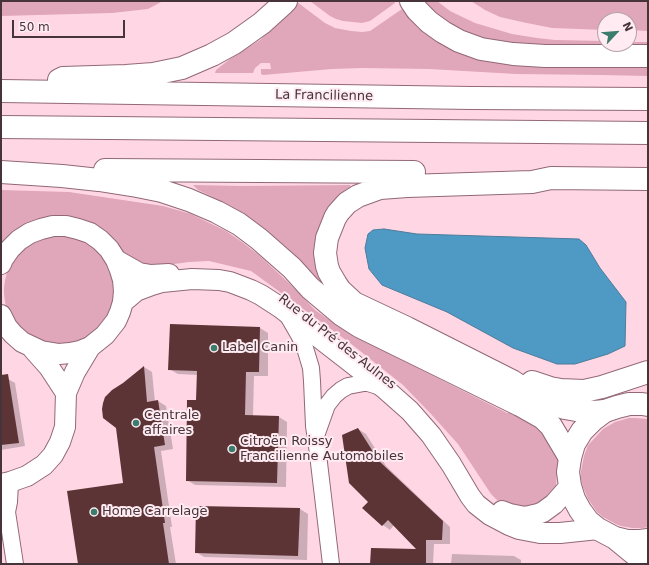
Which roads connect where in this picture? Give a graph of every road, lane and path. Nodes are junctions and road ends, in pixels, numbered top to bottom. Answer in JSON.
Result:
{"nodes":[{"id":1,"x":286,"y":1,"type":"edge"},
{"id":2,"x":411,"y":1,"type":"edge"},
{"id":3,"x":648,"y":56,"type":"edge"},
{"id":4,"x":1,"y":91,"type":"edge"},
{"id":5,"x":42,"y":92,"type":"junction"},
{"id":6,"x":648,"y":99,"type":"edge"},
{"id":7,"x":1,"y":127,"type":"edge"},
{"id":8,"x":648,"y":133,"type":"edge"},
{"id":9,"x":4,"y":172,"type":"edge"},
{"id":10,"x":551,"y":178,"type":"junction"},
{"id":11,"x":648,"y":179,"type":"edge"},
{"id":12,"x":116,"y":260,"type":"junction"},
{"id":13,"x":1,"y":264,"type":"edge"},
{"id":14,"x":123,"y":302,"type":"junction"},
{"id":15,"x":286,"y":313,"type":"junction"},
{"id":16,"x":2,"y":318,"type":"edge"},
{"id":17,"x":90,"y":347,"type":"junction"},
{"id":18,"x":34,"y":348,"type":"junction"},
{"id":19,"x":648,"y":372,"type":"edge"},
{"id":20,"x":512,"y":381,"type":"junction"},
{"id":21,"x":384,"y":388,"type":"junction"},
{"id":22,"x":66,"y":393,"type":"junction"},
{"id":23,"x":648,"y":405,"type":"edge"},
{"id":24,"x":605,"y":411,"type":"junction"},
{"id":25,"x":316,"y":436,"type":"junction"},
{"id":26,"x":570,"y":458,"type":"junction"},
{"id":27,"x":6,"y":483,"type":"edge"},
{"id":28,"x":570,"y":486,"type":"junction"},
{"id":29,"x":606,"y":533,"type":"junction"},
{"id":30,"x":648,"y":540,"type":"edge"},
{"id":31,"x":15,"y":564,"type":"edge"},
{"id":32,"x":332,"y":564,"type":"edge"},
{"id":33,"x":645,"y":564,"type":"edge"}],
"edges":[{"from":1,"to":5,"type":"main road"},
{"from":2,"to":3,"type":"main road"},
{"from":4,"to":5,"type":"main road","name":"La Francilienne"},
{"from":5,"to":6,"type":"main road","name":"La Francilienne"},
{"from":7,"to":8,"type":"main road"},
{"from":9,"to":10,"type":"main road"},
{"from":9,"to":26,"type":"main road"},
{"from":10,"to":11,"type":"main road"},
{"from":10,"to":20,"type":"main road"},
{"from":12,"to":13,"type":"street"},
{"from":12,"to":14,"type":"street"},
{"from":12,"to":28,"type":"street","name":"Rue du Pré des Aulnes"},
{"from":14,"to":15,"type":"street","name":"Rue du Pré des Aulnes"},
{"from":14,"to":17,"type":"street"},
{"from":15,"to":21,"type":"street","name":"Rue du Pré des Aulnes"},
{"from":15,"to":25,"type":"street"},
{"from":16,"to":18,"type":"street"},
{"from":17,"to":18,"type":"street"},
{"from":17,"to":22,"type":"street"},
{"from":18,"to":22,"type":"street"},
{"from":19,"to":20,"type":"main road"},
{"from":20,"to":24,"type":"main road"},
{"from":21,"to":25,"type":"street"},
{"from":21,"to":29,"type":"street","name":"Rue du Pré des Aulnes"},
{"from":22,"to":27,"type":"street"},
{"from":23,"to":24,"type":"main road"},
{"from":24,"to":26,"type":"main road"},
{"from":25,"to":32,"type":"street"},
{"from":26,"to":28,"type":"main road"},
{"from":27,"to":31,"type":"street"},
{"from":28,"to":29,"type":"main road"},
{"from":29,"to":30,"type":"main road"},
{"from":29,"to":33,"type":"main road"}]}
